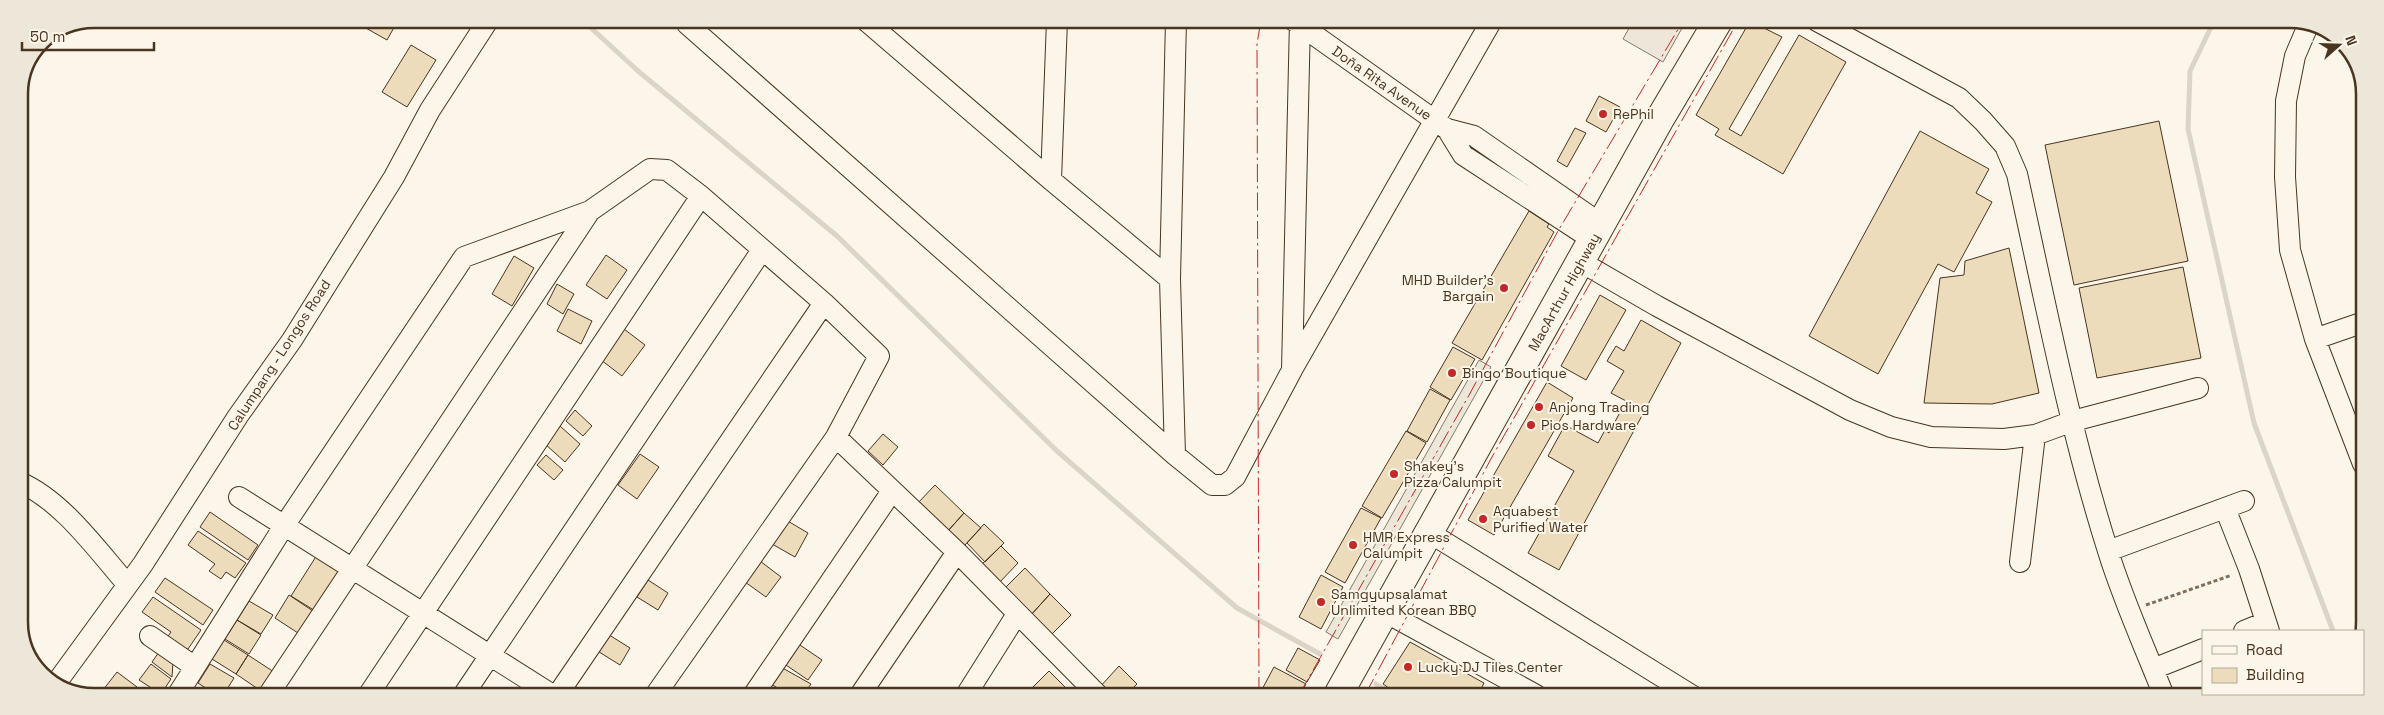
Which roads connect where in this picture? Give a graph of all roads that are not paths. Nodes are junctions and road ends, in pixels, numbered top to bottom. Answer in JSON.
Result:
{"nodes":[{"id":1,"x":483,"y":28,"type":"edge"},
{"id":2,"x":692,"y":28,"type":"edge"},
{"id":3,"x":875,"y":28,"type":"edge"},
{"id":4,"x":1057,"y":28,"type":"edge"},
{"id":5,"x":1176,"y":28,"type":"edge"},
{"id":6,"x":1297,"y":28,"type":"edge"},
{"id":7,"x":1305,"y":28,"type":"edge"},
{"id":8,"x":1488,"y":28,"type":"edge"},
{"id":9,"x":1714,"y":28,"type":"edge"},
{"id":10,"x":1830,"y":28,"type":"edge"},
{"id":11,"x":2306,"y":30,"type":"edge"},
{"id":12,"x":1441,"y":125,"type":"junction"},
{"id":13,"x":1051,"y":180,"type":"junction"},
{"id":14,"x":701,"y":196,"type":"junction"},
{"id":15,"x":590,"y":211,"type":"junction"},
{"id":16,"x":1592,"y":242,"type":"junction"},
{"id":17,"x":762,"y":250,"type":"junction"},
{"id":18,"x":1170,"y":279,"type":"junction"},
{"id":19,"x":824,"y":303,"type":"junction"},
{"id":20,"x":2356,"y":325,"type":"edge"},
{"id":21,"x":2315,"y":339,"type":"junction"},
{"id":22,"x":1292,"y":370,"type":"junction"},
{"id":23,"x":2198,"y":388,"type":"dead end"},
{"id":24,"x":2072,"y":421,"type":"junction"},
{"id":25,"x":2036,"y":435,"type":"junction"},
{"id":26,"x":836,"y":437,"type":"junction"},
{"id":27,"x":2356,"y":446,"type":"edge"},
{"id":28,"x":1175,"y":455,"type":"junction"},
{"id":29,"x":28,"y":487,"type":"edge"},
{"id":30,"x":892,"y":491,"type":"junction"},
{"id":31,"x":239,"y":497,"type":"dead end"},
{"id":32,"x":2244,"y":501,"type":"dead end"},
{"id":33,"x":2225,"y":508,"type":"junction"},
{"id":34,"x":284,"y":526,"type":"junction"},
{"id":35,"x":1430,"y":532,"type":"junction"},
{"id":36,"x":2108,"y":551,"type":"junction"},
{"id":37,"x":956,"y":552,"type":"junction"},
{"id":38,"x":2020,"y":562,"type":"dead end"},
{"id":39,"x":350,"y":568,"type":"junction"},
{"id":40,"x":127,"y":584,"type":"junction"},
{"id":41,"x":423,"y":612,"type":"junction"},
{"id":42,"x":1385,"y":612,"type":"junction"},
{"id":43,"x":1016,"y":614,"type":"junction"},
{"id":44,"x":2267,"y":627,"type":"edge"},
{"id":45,"x":2250,"y":630,"type":"edge"},
{"id":46,"x":150,"y":636,"type":"dead end"},
{"id":47,"x":2202,"y":649,"type":"edge"},
{"id":48,"x":489,"y":655,"type":"junction"},
{"id":49,"x":195,"y":667,"type":"junction"},
{"id":50,"x":2154,"y":670,"type":"junction"},
{"id":51,"x":60,"y":678,"type":"edge"},
{"id":52,"x":182,"y":688,"type":"edge"},
{"id":53,"x":273,"y":688,"type":"edge"},
{"id":54,"x":373,"y":688,"type":"edge"},
{"id":55,"x":468,"y":688,"type":"edge"},
{"id":56,"x":541,"y":688,"type":"edge"},
{"id":57,"x":562,"y":688,"type":"edge"},
{"id":58,"x":660,"y":688,"type":"edge"},
{"id":59,"x":758,"y":688,"type":"edge"},
{"id":60,"x":864,"y":688,"type":"edge"},
{"id":61,"x":974,"y":688,"type":"edge"},
{"id":62,"x":1091,"y":688,"type":"edge"},
{"id":63,"x":1342,"y":688,"type":"edge"},
{"id":64,"x":1523,"y":688,"type":"edge"},
{"id":65,"x":1664,"y":688,"type":"edge"},
{"id":66,"x":2161,"y":688,"type":"edge"}],
"edges":[{"from":1,"to":40,"type":"street","name":"Calumpang - Longos Road"},
{"from":2,"to":28,"type":"street"},
{"from":3,"to":13,"type":"street"},
{"from":4,"to":13,"type":"street"},
{"from":5,"to":18,"type":"street"},
{"from":6,"to":22,"type":"street"},
{"from":7,"to":12,"type":"street","name":"Doña Rita Avenue"},
{"from":8,"to":12,"type":"street"},
{"from":9,"to":16,"type":"highway","name":"MacArthur Highway"},
{"from":10,"to":24,"type":"street"},
{"from":11,"to":21,"type":"street"},
{"from":12,"to":16,"type":"street","name":"Doña Rita Avenue"},
{"from":12,"to":22,"type":"street"},
{"from":13,"to":18,"type":"street"},
{"from":14,"to":15,"type":"street"},
{"from":14,"to":17,"type":"street"},
{"from":14,"to":41,"type":"street"},
{"from":15,"to":34,"type":"street"},
{"from":15,"to":39,"type":"street"},
{"from":16,"to":25,"type":"street","name":"Doña Rita Avenue"},
{"from":16,"to":35,"type":"highway","name":"MacArthur Highway"},
{"from":17,"to":19,"type":"street"},
{"from":17,"to":48,"type":"street"},
{"from":18,"to":28,"type":"street"},
{"from":19,"to":26,"type":"street"},
{"from":19,"to":57,"type":"street"},
{"from":20,"to":21,"type":"street"},
{"from":21,"to":27,"type":"street"},
{"from":22,"to":28,"type":"street"},
{"from":23,"to":24,"type":"street","name":"Doña Rita Avenue"},
{"from":24,"to":25,"type":"street","name":"Doña Rita Avenue"},
{"from":24,"to":36,"type":"street"},
{"from":25,"to":38,"type":"street"},
{"from":26,"to":30,"type":"street"},
{"from":26,"to":58,"type":"street"},
{"from":29,"to":40,"type":"street"},
{"from":30,"to":37,"type":"street"},
{"from":30,"to":59,"type":"street"},
{"from":31,"to":34,"type":"street"},
{"from":32,"to":33,"type":"street"},
{"from":33,"to":36,"type":"street"},
{"from":33,"to":44,"type":"street"},
{"from":34,"to":39,"type":"street"},
{"from":34,"to":49,"type":"street"},
{"from":35,"to":42,"type":"highway","name":"MacArthur Highway"},
{"from":35,"to":65,"type":"street"},
{"from":36,"to":50,"type":"street"},
{"from":37,"to":43,"type":"street"},
{"from":37,"to":60,"type":"street"},
{"from":39,"to":41,"type":"street"},
{"from":39,"to":53,"type":"street"},
{"from":40,"to":51,"type":"street","name":"Calumpang - Longos Road"},
{"from":41,"to":48,"type":"street"},
{"from":41,"to":54,"type":"street"},
{"from":42,"to":63,"type":"highway","name":"MacArthur Highway"},
{"from":42,"to":64,"type":"street"},
{"from":43,"to":61,"type":"street"},
{"from":43,"to":62,"type":"street"},
{"from":44,"to":45,"type":"street"},
{"from":46,"to":49,"type":"street"},
{"from":47,"to":50,"type":"street"},
{"from":48,"to":55,"type":"street"},
{"from":48,"to":56,"type":"street"},
{"from":49,"to":52,"type":"street"},
{"from":50,"to":66,"type":"street"}]}
